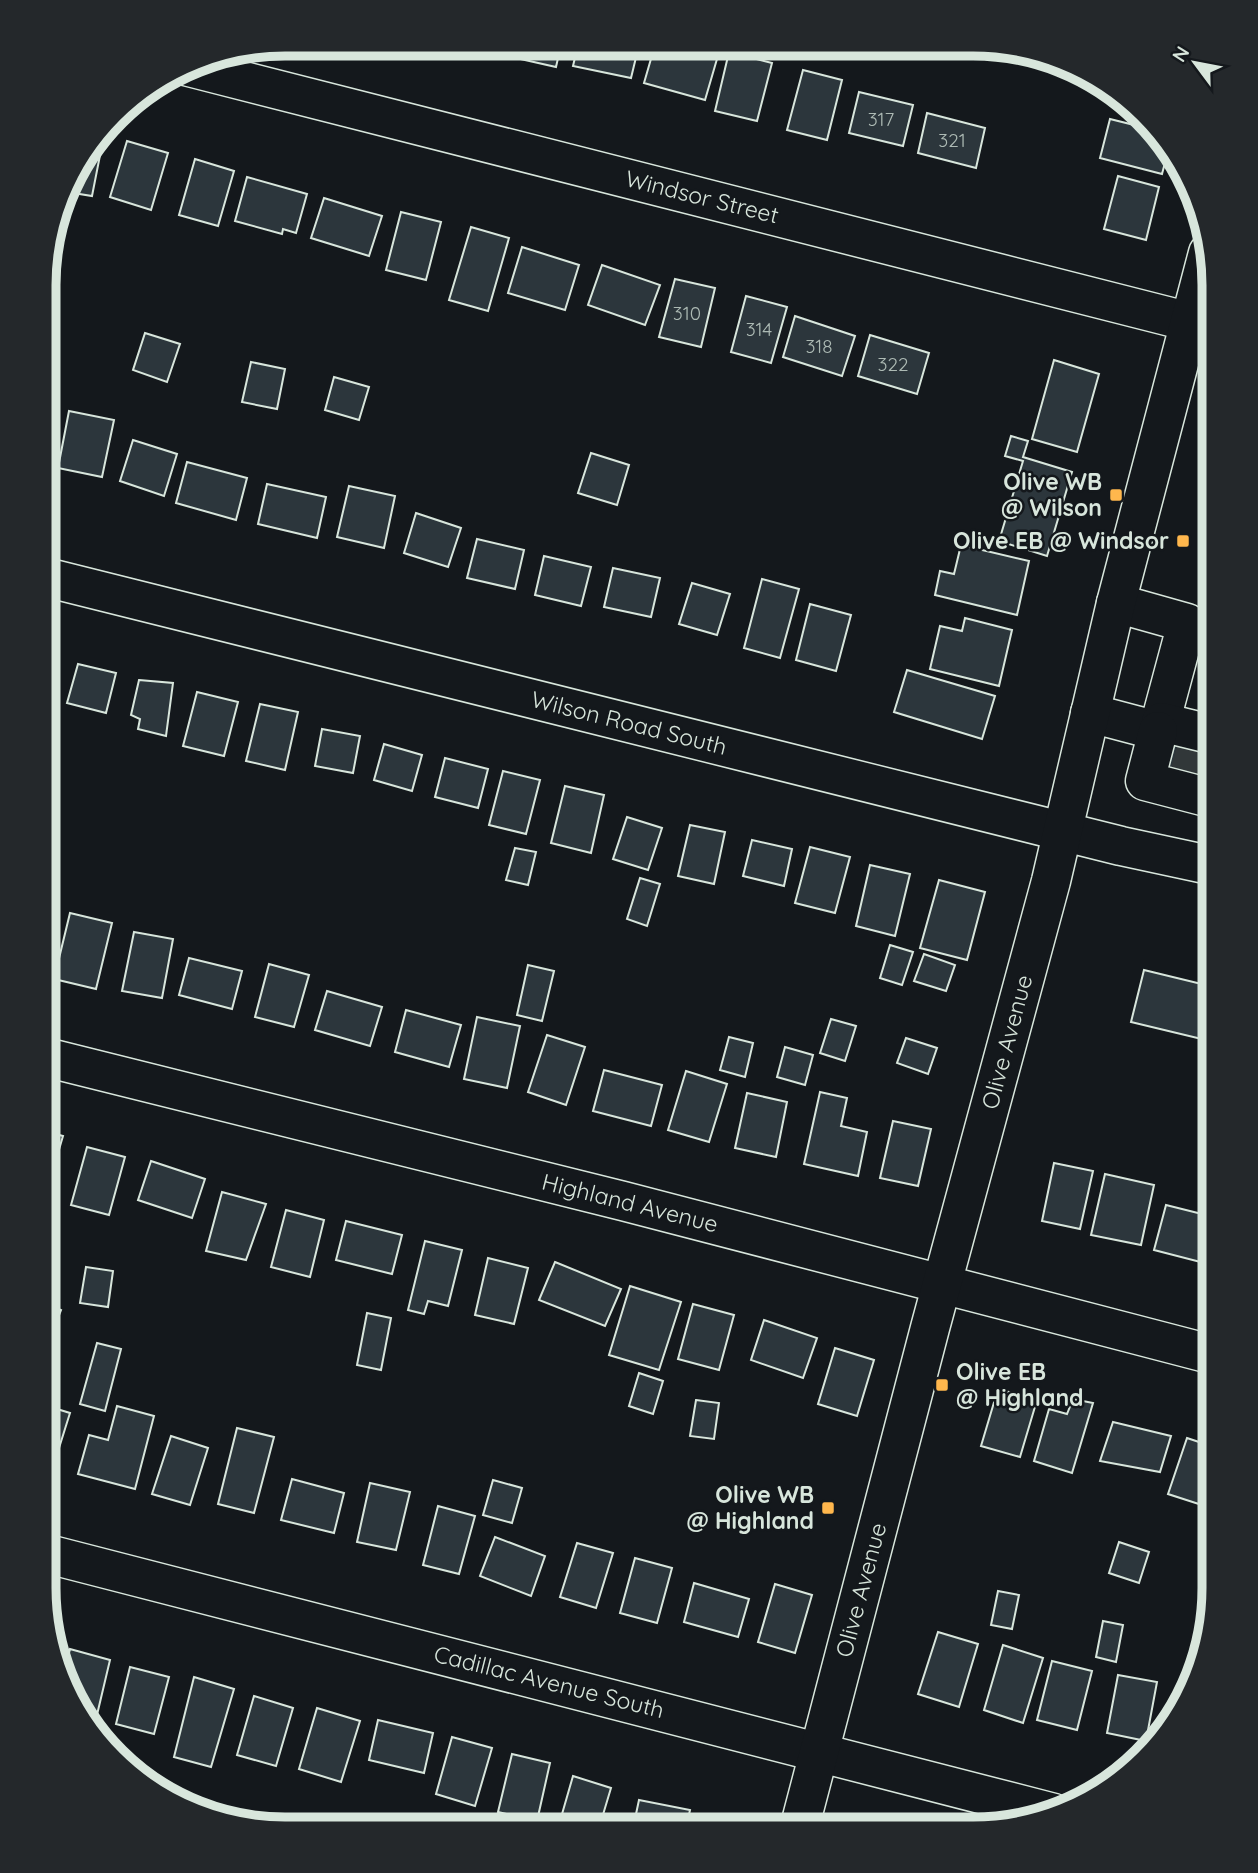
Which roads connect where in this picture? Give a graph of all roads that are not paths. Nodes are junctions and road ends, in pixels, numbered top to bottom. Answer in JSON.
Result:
{"nodes":[{"id":1,"x":204,"y":71,"type":"edge"},
{"id":2,"x":1202,"y":325,"type":"edge"},
{"id":3,"x":56,"y":581,"type":"edge"},
{"id":4,"x":1116,"y":604,"type":"junction"},
{"id":5,"x":1200,"y":626,"type":"edge"},
{"id":6,"x":1090,"y":713,"type":"junction"},
{"id":7,"x":1159,"y":727,"type":"junction"},
{"id":8,"x":1200,"y":764,"type":"edge"},
{"id":9,"x":1064,"y":831,"type":"junction"},
{"id":10,"x":1202,"y":863,"type":"edge"},
{"id":11,"x":56,"y":1060,"type":"edge"},
{"id":12,"x":942,"y":1283,"type":"junction"},
{"id":13,"x":1202,"y":1352,"type":"edge"},
{"id":14,"x":56,"y":1556,"type":"edge"},
{"id":15,"x":820,"y":1751,"type":"junction"},
{"id":16,"x":1036,"y":1808,"type":"edge"},
{"id":17,"x":802,"y":1817,"type":"edge"}],
"edges":[{"from":1,"to":2,"type":"street","name":"Windsor Street"},
{"from":2,"to":4,"type":"street","name":"Olive Avenue"},
{"from":3,"to":9,"type":"street","name":"Wilson Road South"},
{"from":4,"to":5,"type":"street"},
{"from":4,"to":6,"type":"street","name":"Olive Avenue"},
{"from":5,"to":7,"type":"street"},
{"from":6,"to":7,"type":"street"},
{"from":6,"to":9,"type":"street","name":"Olive Avenue"},
{"from":7,"to":8,"type":"street"},
{"from":7,"to":8,"type":"street"},
{"from":9,"to":10,"type":"street","name":"Wilson Road South"},
{"from":9,"to":12,"type":"street","name":"Olive Avenue"},
{"from":11,"to":12,"type":"street","name":"Highland Avenue"},
{"from":12,"to":13,"type":"street","name":"Highland Avenue"},
{"from":12,"to":15,"type":"street","name":"Olive Avenue"},
{"from":14,"to":15,"type":"street","name":"Cadillac Avenue South"},
{"from":15,"to":16,"type":"street","name":"Cadillac Avenue South"},
{"from":15,"to":17,"type":"street","name":"Olive Avenue"}]}
